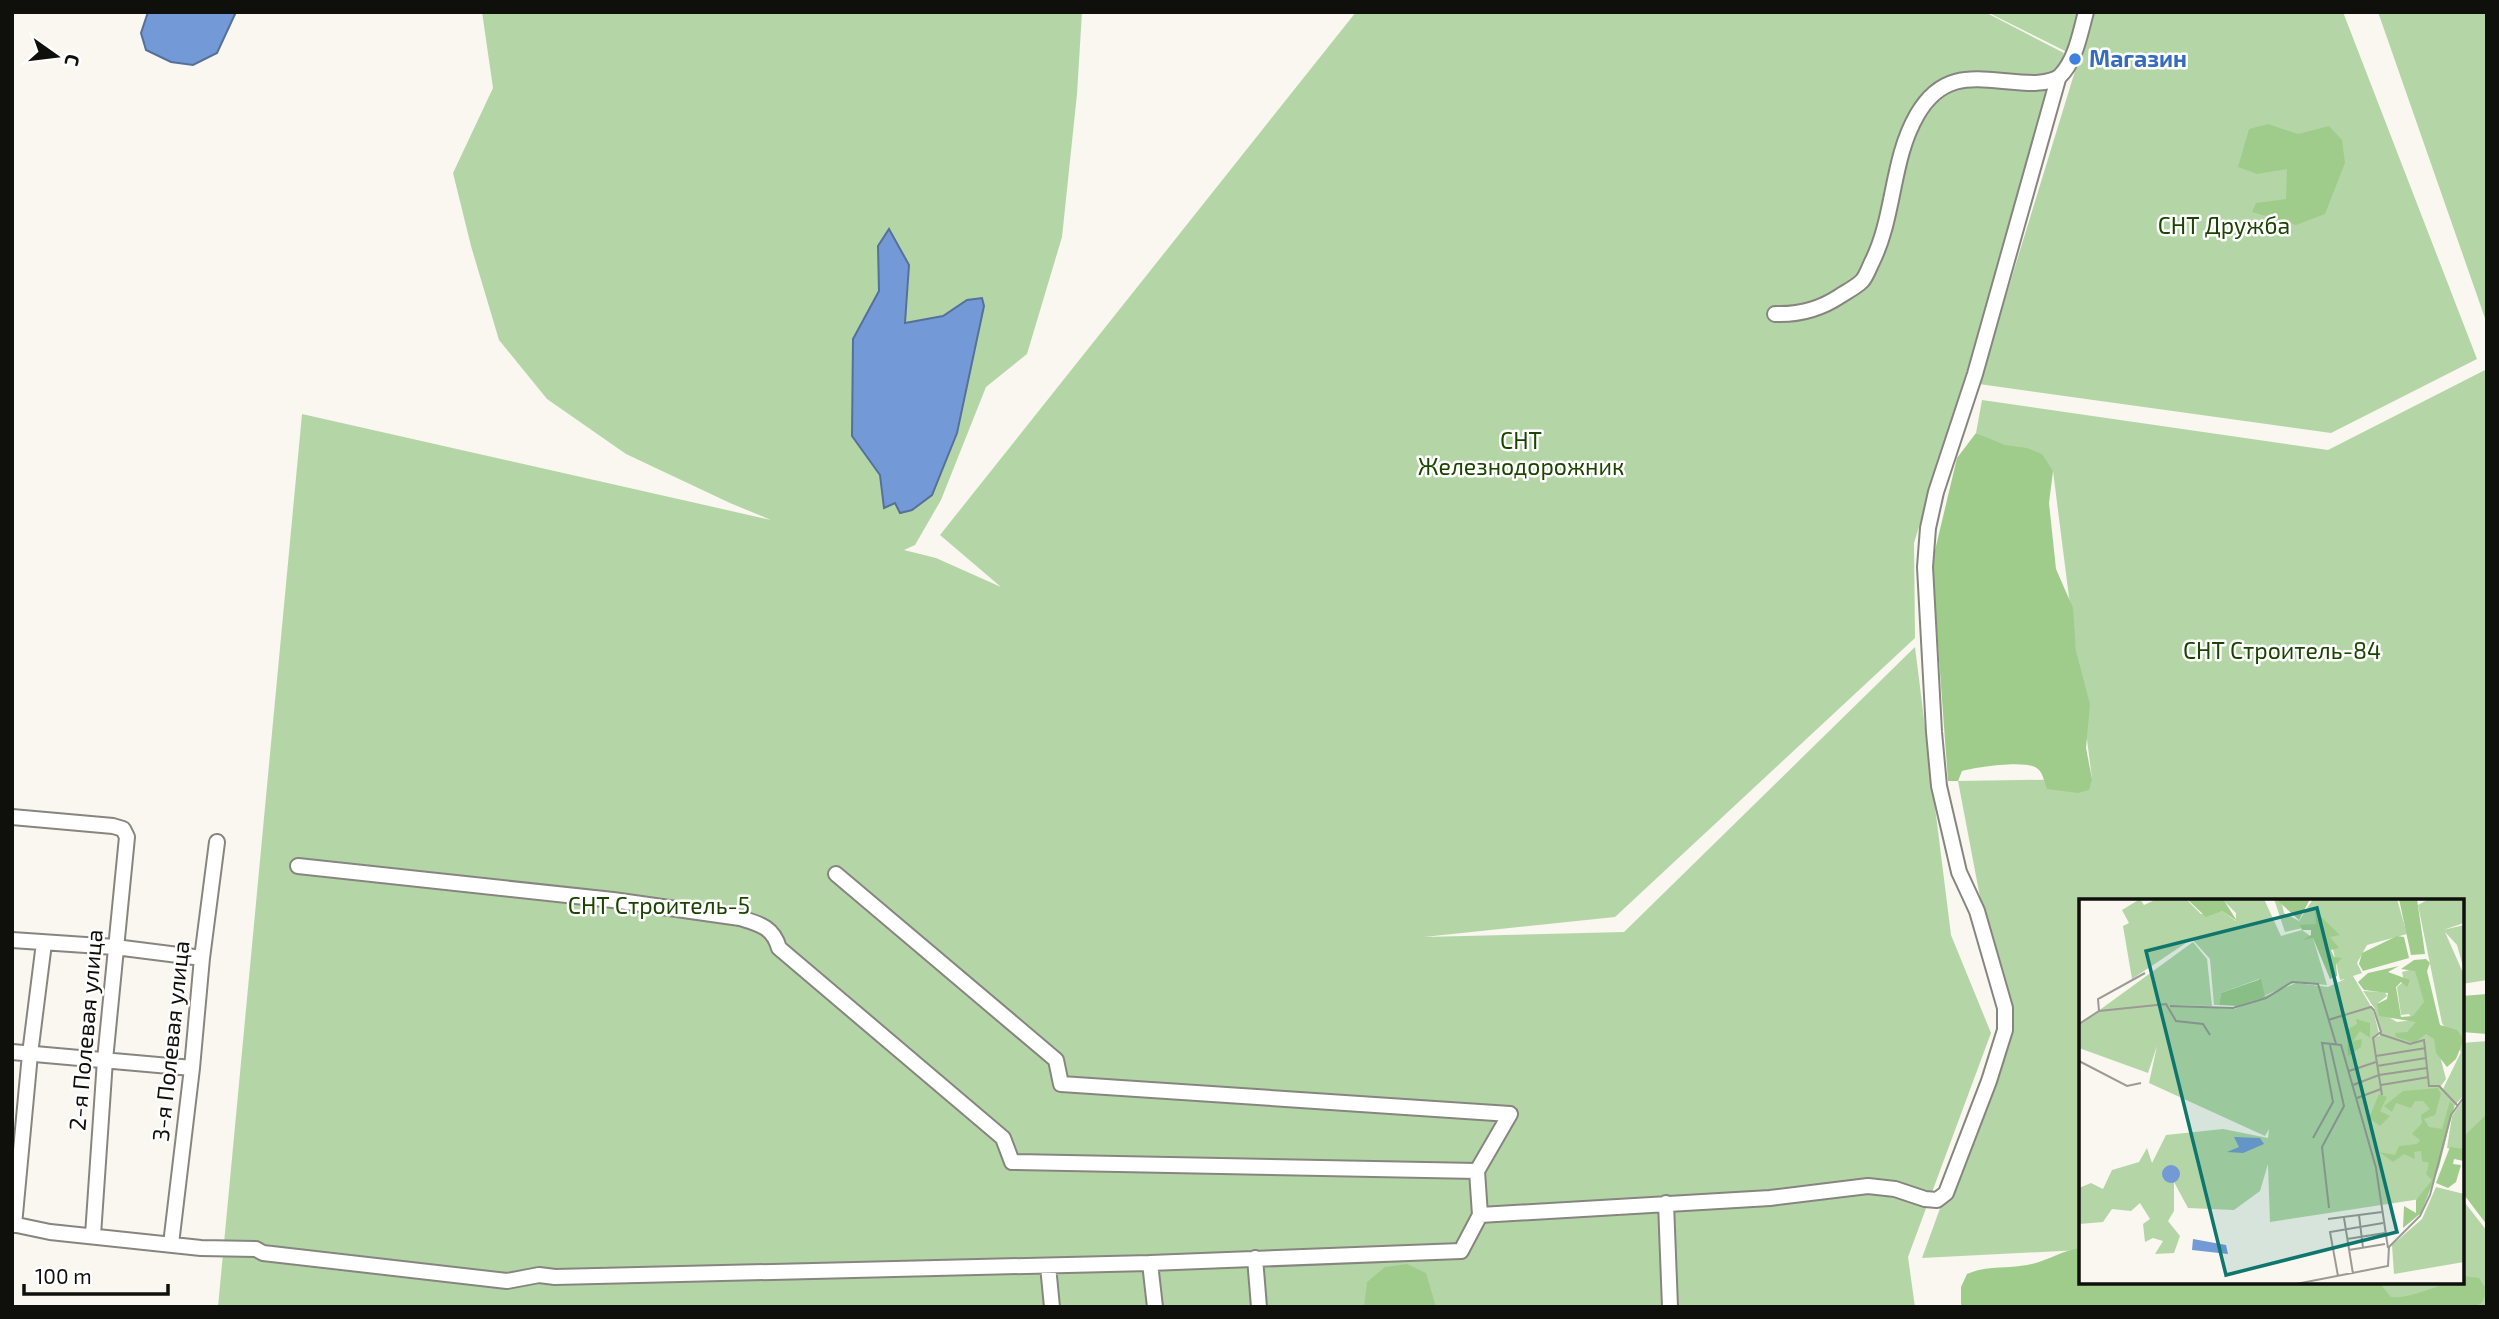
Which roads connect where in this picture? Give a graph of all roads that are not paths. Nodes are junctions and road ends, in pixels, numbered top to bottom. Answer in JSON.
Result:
{"nodes":[{"id":1,"x":2086,"y":12,"type":"edge"},
{"id":2,"x":2057,"y":79,"type":"junction"},
{"id":3,"x":1774,"y":314,"type":"dead end"},
{"id":4,"x":12,"y":817,"type":"edge"},
{"id":5,"x":217,"y":842,"type":"dead end"},
{"id":6,"x":298,"y":866,"type":"dead end"},
{"id":7,"x":836,"y":874,"type":"dead end"},
{"id":8,"x":12,"y":940,"type":"edge"},
{"id":9,"x":44,"y":943,"type":"junction"},
{"id":10,"x":115,"y":947,"type":"junction"},
{"id":11,"x":202,"y":958,"type":"junction"},
{"id":12,"x":12,"y":1052,"type":"edge"},
{"id":13,"x":30,"y":1054,"type":"junction"},
{"id":14,"x":105,"y":1059,"type":"junction"},
{"id":15,"x":192,"y":1068,"type":"junction"},
{"id":16,"x":1477,"y":1171,"type":"junction"},
{"id":17,"x":1666,"y":1203,"type":"junction"},
{"id":18,"x":1480,"y":1215,"type":"junction"},
{"id":19,"x":13,"y":1224,"type":"edge"},
{"id":20,"x":93,"y":1235,"type":"junction"},
{"id":21,"x":172,"y":1244,"type":"junction"},
{"id":22,"x":1255,"y":1258,"type":"junction"},
{"id":23,"x":1150,"y":1264,"type":"junction"},
{"id":24,"x":1048,"y":1266,"type":"junction"},
{"id":25,"x":1052,"y":1307,"type":"edge"},
{"id":26,"x":1155,"y":1307,"type":"edge"},
{"id":27,"x":1259,"y":1307,"type":"edge"},
{"id":28,"x":1670,"y":1307,"type":"edge"}],
"edges":[{"from":1,"to":2,"type":"street"},
{"from":2,"to":3,"type":"street"},
{"from":2,"to":17,"type":"street"},
{"from":4,"to":10,"type":"street","name":"2-я Полевая улица"},
{"from":5,"to":11,"type":"street","name":"3-я Полевая улица"},
{"from":6,"to":16,"type":"street"},
{"from":7,"to":16,"type":"street"},
{"from":8,"to":9,"type":"street"},
{"from":9,"to":10,"type":"street"},
{"from":9,"to":13,"type":"street"},
{"from":10,"to":11,"type":"street"},
{"from":10,"to":14,"type":"street","name":"2-я Полевая улица"},
{"from":11,"to":15,"type":"street","name":"3-я Полевая улица"},
{"from":12,"to":13,"type":"street"},
{"from":13,"to":14,"type":"street"},
{"from":13,"to":19,"type":"street"},
{"from":14,"to":15,"type":"street"},
{"from":14,"to":20,"type":"street","name":"2-я Полевая улица"},
{"from":15,"to":21,"type":"street","name":"3-я Полевая улица"},
{"from":16,"to":18,"type":"street"},
{"from":17,"to":18,"type":"street"},
{"from":17,"to":28,"type":"street"},
{"from":18,"to":22,"type":"street"},
{"from":19,"to":20,"type":"street"},
{"from":20,"to":21,"type":"street"},
{"from":21,"to":24,"type":"street"},
{"from":22,"to":23,"type":"street"},
{"from":22,"to":27,"type":"street"},
{"from":23,"to":24,"type":"street"},
{"from":23,"to":26,"type":"street"},
{"from":24,"to":25,"type":"street"}]}
